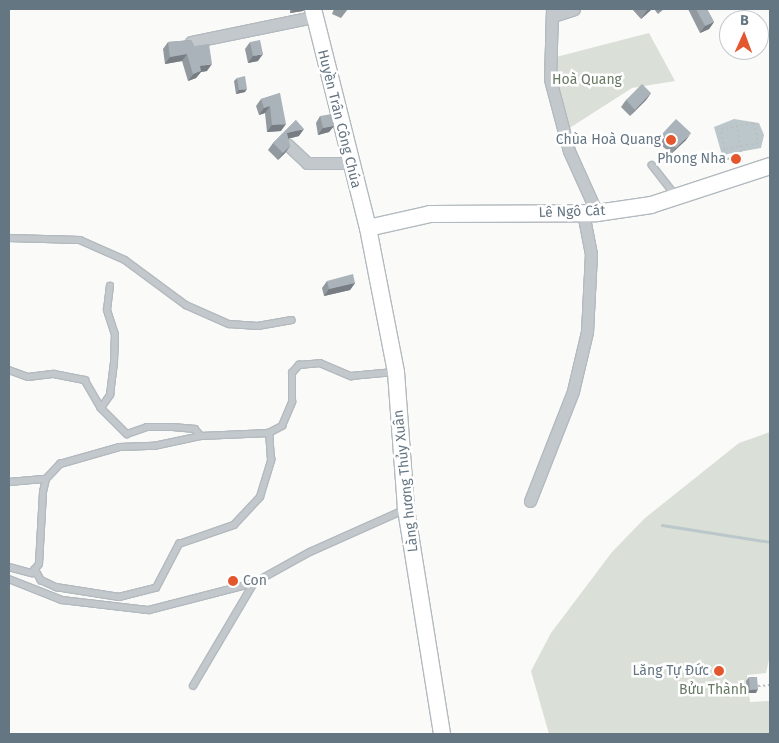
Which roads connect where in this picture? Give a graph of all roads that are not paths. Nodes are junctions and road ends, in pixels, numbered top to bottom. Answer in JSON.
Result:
{"nodes":[{"id":1,"x":574,"y":9,"type":"edge"},
{"id":2,"x":553,"y":12,"type":"edge"},
{"id":3,"x":313,"y":13,"type":"edge"},
{"id":4,"x":191,"y":42,"type":"edge"},
{"id":5,"x":288,"y":145,"type":"edge"},
{"id":6,"x":349,"y":163,"type":"junction"},
{"id":7,"x":652,"y":166,"type":"dead end"},
{"id":8,"x":770,"y":166,"type":"edge"},
{"id":9,"x":676,"y":196,"type":"junction"},
{"id":10,"x":590,"y":214,"type":"junction"},
{"id":11,"x":368,"y":228,"type":"junction"},
{"id":12,"x":9,"y":238,"type":"edge"},
{"id":13,"x":110,"y":286,"type":"dead end"},
{"id":14,"x":291,"y":320,"type":"dead end"},
{"id":15,"x":9,"y":370,"type":"edge"},
{"id":16,"x":396,"y":372,"type":"junction"},
{"id":17,"x":101,"y":408,"type":"junction"},
{"id":18,"x":268,"y":434,"type":"junction"},
{"id":19,"x":201,"y":436,"type":"junction"},
{"id":20,"x":46,"y":478,"type":"junction"},
{"id":21,"x":9,"y":482,"type":"edge"},
{"id":22,"x":530,"y":501,"type":"dead end"},
{"id":23,"x":406,"y":509,"type":"junction"},
{"id":24,"x":9,"y":567,"type":"edge"},
{"id":25,"x":35,"y":569,"type":"junction"},
{"id":26,"x":9,"y":579,"type":"edge"},
{"id":27,"x":254,"y":583,"type":"junction"},
{"id":28,"x":193,"y":686,"type":"dead end"},
{"id":29,"x":442,"y":734,"type":"edge"}],
"edges":[{"from":1,"to":2,"type":"street"},
{"from":2,"to":10,"type":"street"},
{"from":3,"to":4,"type":"street"},
{"from":3,"to":6,"type":"street","name":"Huyền Trân Công Chúa"},
{"from":5,"to":6,"type":"street"},
{"from":6,"to":11,"type":"street","name":"Huyền Trân Công Chúa"},
{"from":7,"to":9,"type":"lane"},
{"from":8,"to":9,"type":"street","name":"Lê Ngô Cát"},
{"from":9,"to":10,"type":"street","name":"Lê Ngô Cát"},
{"from":10,"to":11,"type":"street","name":"Lê Ngô Cát"},
{"from":10,"to":22,"type":"street"},
{"from":11,"to":16,"type":"street","name":"Làng hương Thủy Xuân"},
{"from":12,"to":14,"type":"lane"},
{"from":13,"to":17,"type":"lane"},
{"from":15,"to":17,"type":"lane"},
{"from":16,"to":18,"type":"lane"},
{"from":16,"to":23,"type":"street","name":"Làng hương Thủy Xuân"},
{"from":17,"to":19,"type":"lane"},
{"from":18,"to":19,"type":"lane"},
{"from":18,"to":25,"type":"lane"},
{"from":19,"to":20,"type":"lane"},
{"from":20,"to":21,"type":"lane"},
{"from":20,"to":25,"type":"lane"},
{"from":23,"to":27,"type":"lane"},
{"from":23,"to":29,"type":"street","name":"Làng hương Thủy Xuân"},
{"from":24,"to":25,"type":"lane"},
{"from":26,"to":27,"type":"lane"},
{"from":27,"to":28,"type":"lane"}]}
